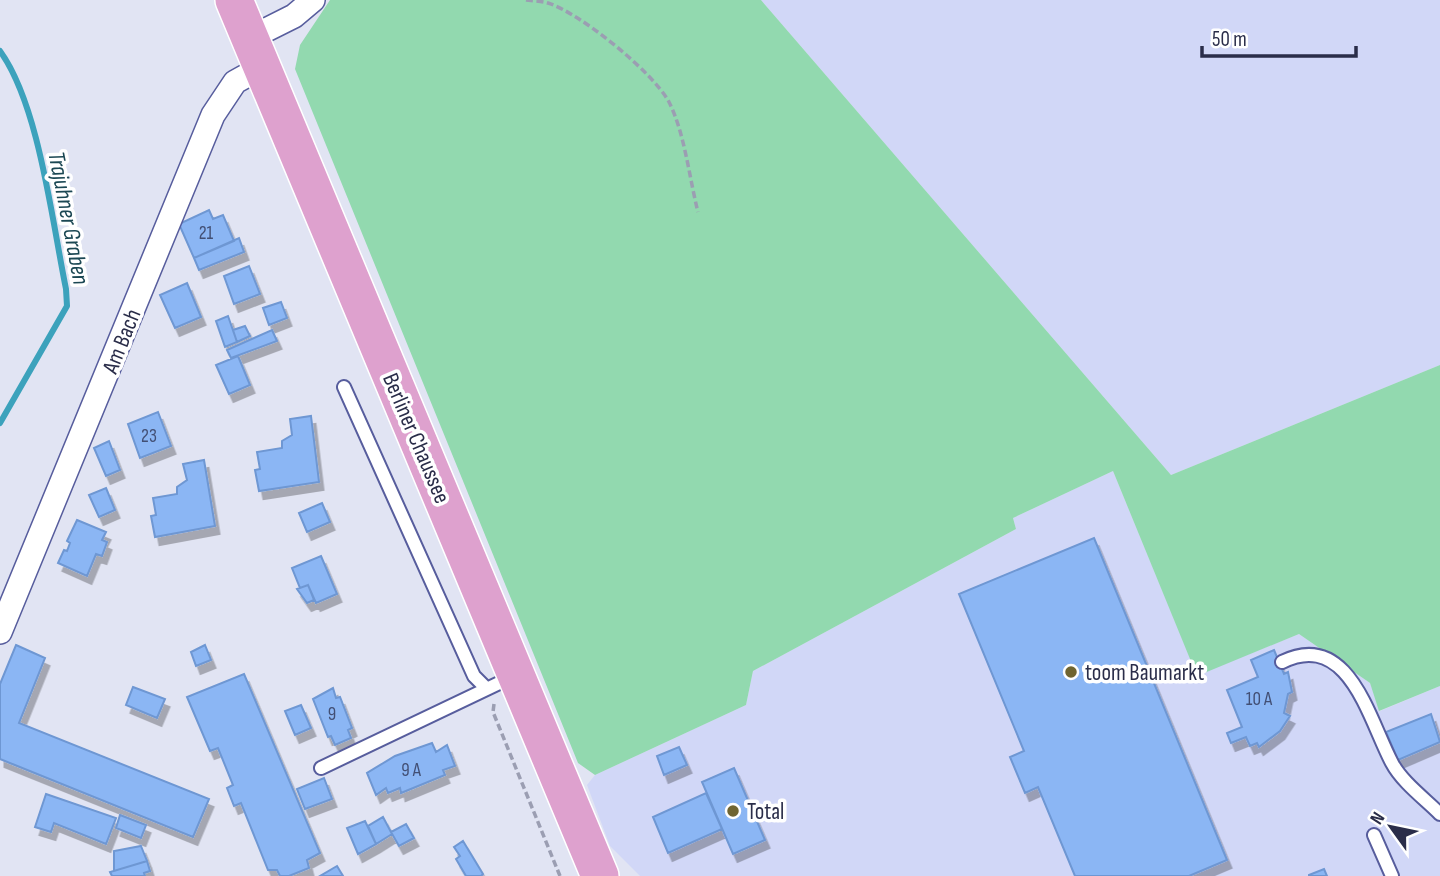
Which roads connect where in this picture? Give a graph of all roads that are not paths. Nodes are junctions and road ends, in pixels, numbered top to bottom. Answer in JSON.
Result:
{"nodes":[{"id":1,"x":234,"y":0,"type":"edge"},
{"id":2,"x":313,"y":0,"type":"edge"},
{"id":3,"x":256,"y":53,"type":"junction"},
{"id":4,"x":344,"y":387,"type":"dead end"},
{"id":5,"x":0,"y":632,"type":"edge"},
{"id":6,"x":1282,"y":662,"type":"dead end"},
{"id":7,"x":501,"y":675,"type":"junction"},
{"id":8,"x":321,"y":768,"type":"dead end"},
{"id":9,"x":1440,"y":814,"type":"edge"},
{"id":10,"x":1374,"y":835,"type":"dead end"},
{"id":11,"x":600,"y":876,"type":"edge"},
{"id":12,"x":1392,"y":876,"type":"edge"}],
"edges":[{"from":1,"to":3,"type":"main road","name":"Berliner Chaussee"},
{"from":2,"to":3,"type":"street","name":"Am Bach"},
{"from":3,"to":5,"type":"street","name":"Am Bach"},
{"from":3,"to":7,"type":"main road","name":"Berliner Chaussee"},
{"from":4,"to":7,"type":"lane"},
{"from":6,"to":9,"type":"lane"},
{"from":7,"to":8,"type":"lane"},
{"from":7,"to":11,"type":"main road","name":"Berliner Chaussee"},
{"from":10,"to":12,"type":"lane"}]}
